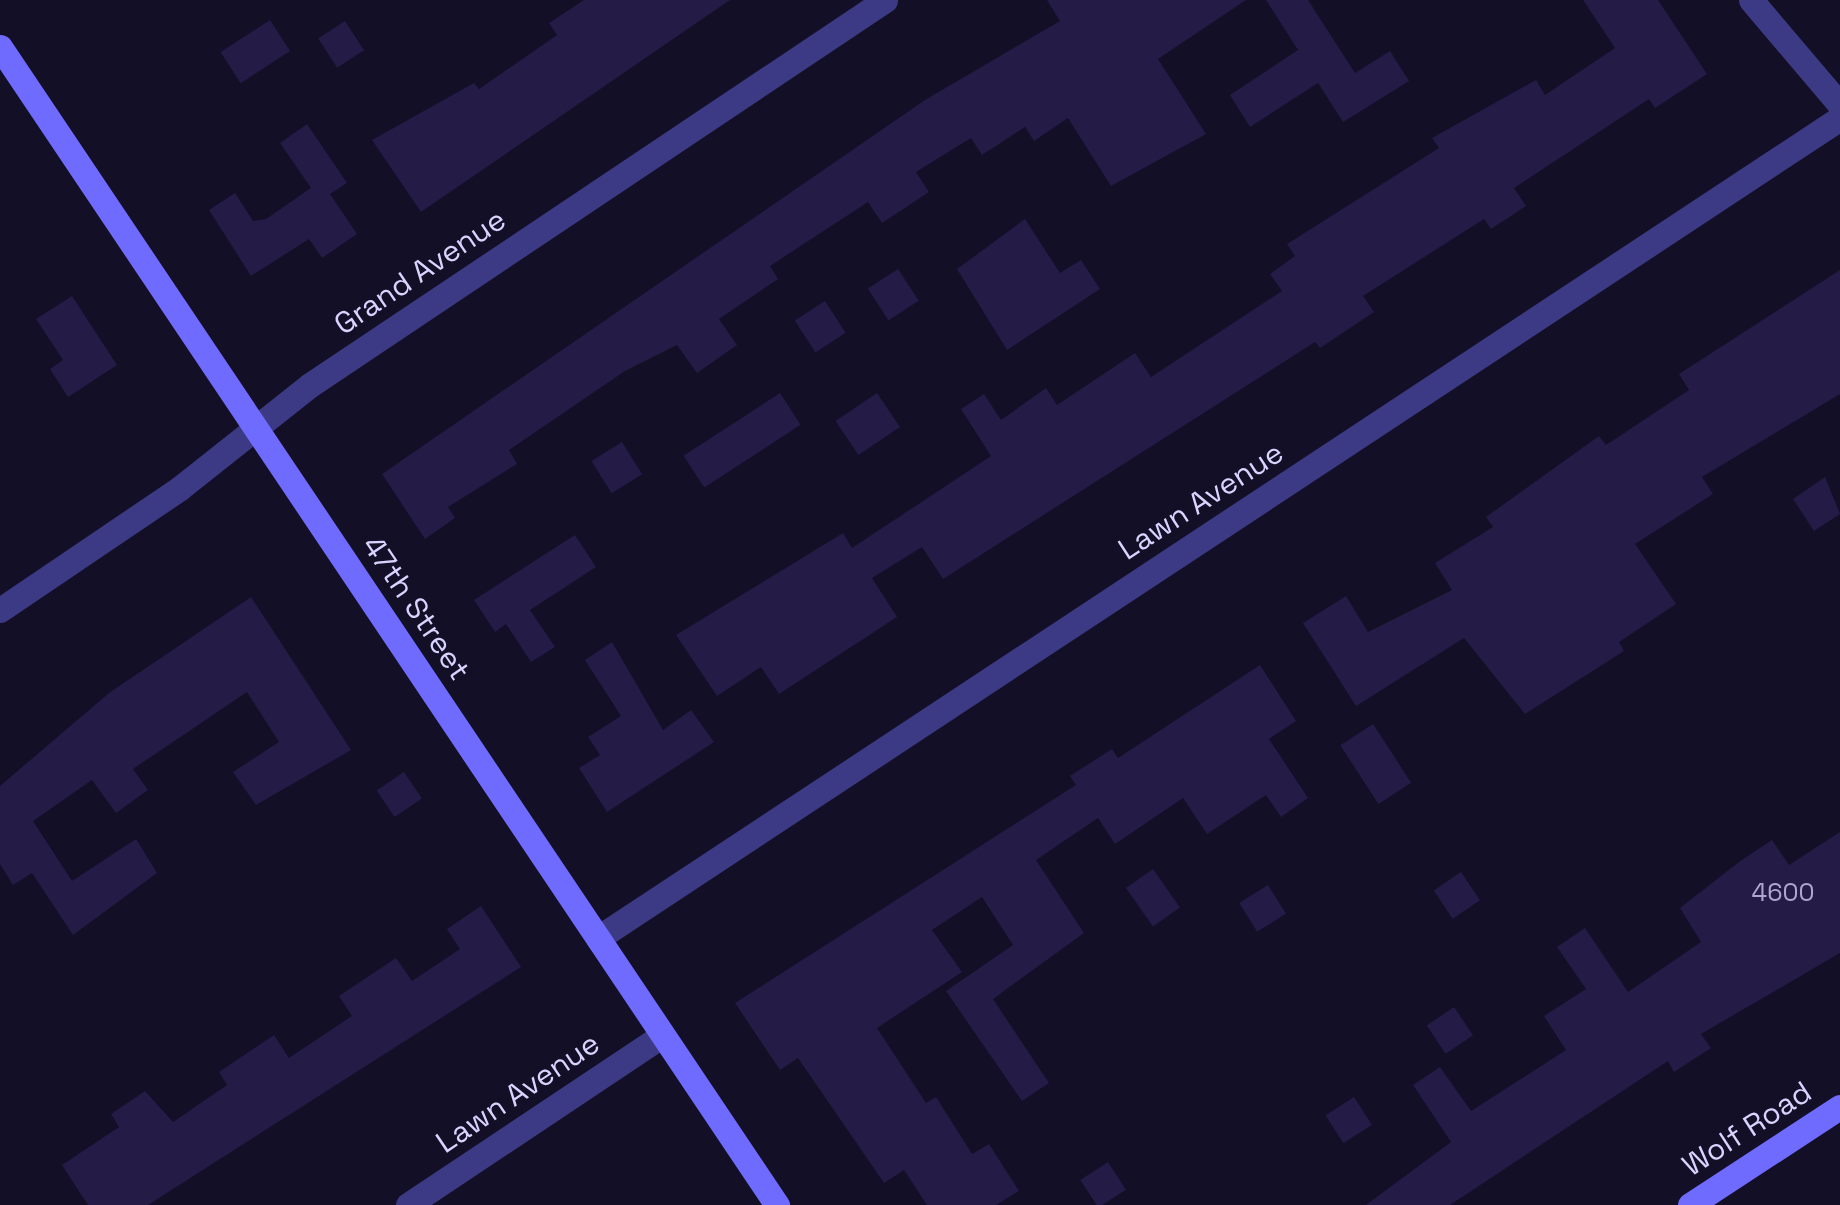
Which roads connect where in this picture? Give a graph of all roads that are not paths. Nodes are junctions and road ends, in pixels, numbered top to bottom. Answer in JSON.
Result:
{"nodes":[{"id":1,"x":885,"y":0,"type":"edge"},
{"id":2,"x":1751,"y":0,"type":"edge"},
{"id":3,"x":0,"y":48,"type":"edge"},
{"id":4,"x":1840,"y":105,"type":"edge"},
{"id":5,"x":1840,"y":118,"type":"edge"},
{"id":6,"x":257,"y":430,"type":"junction"},
{"id":7,"x":0,"y":610,"type":"edge"},
{"id":8,"x":598,"y":938,"type":"junction"},
{"id":9,"x":663,"y":1035,"type":"junction"},
{"id":10,"x":1840,"y":1106,"type":"edge"},
{"id":11,"x":408,"y":1205,"type":"edge"},
{"id":12,"x":777,"y":1205,"type":"edge"},
{"id":13,"x":1690,"y":1205,"type":"edge"}],
"edges":[{"from":1,"to":6,"type":"street","name":"Grand Avenue"},
{"from":2,"to":4,"type":"street"},
{"from":3,"to":6,"type":"main road","name":"47th Street"},
{"from":5,"to":8,"type":"street","name":"Lawn Avenue"},
{"from":6,"to":7,"type":"street","name":"Grand Avenue"},
{"from":6,"to":8,"type":"main road","name":"47th Street"},
{"from":8,"to":9,"type":"main road","name":"47th Street"},
{"from":9,"to":11,"type":"street","name":"Lawn Avenue"},
{"from":9,"to":12,"type":"main road","name":"47th Street"},
{"from":10,"to":13,"type":"main road","name":"Wolf Road"}]}
